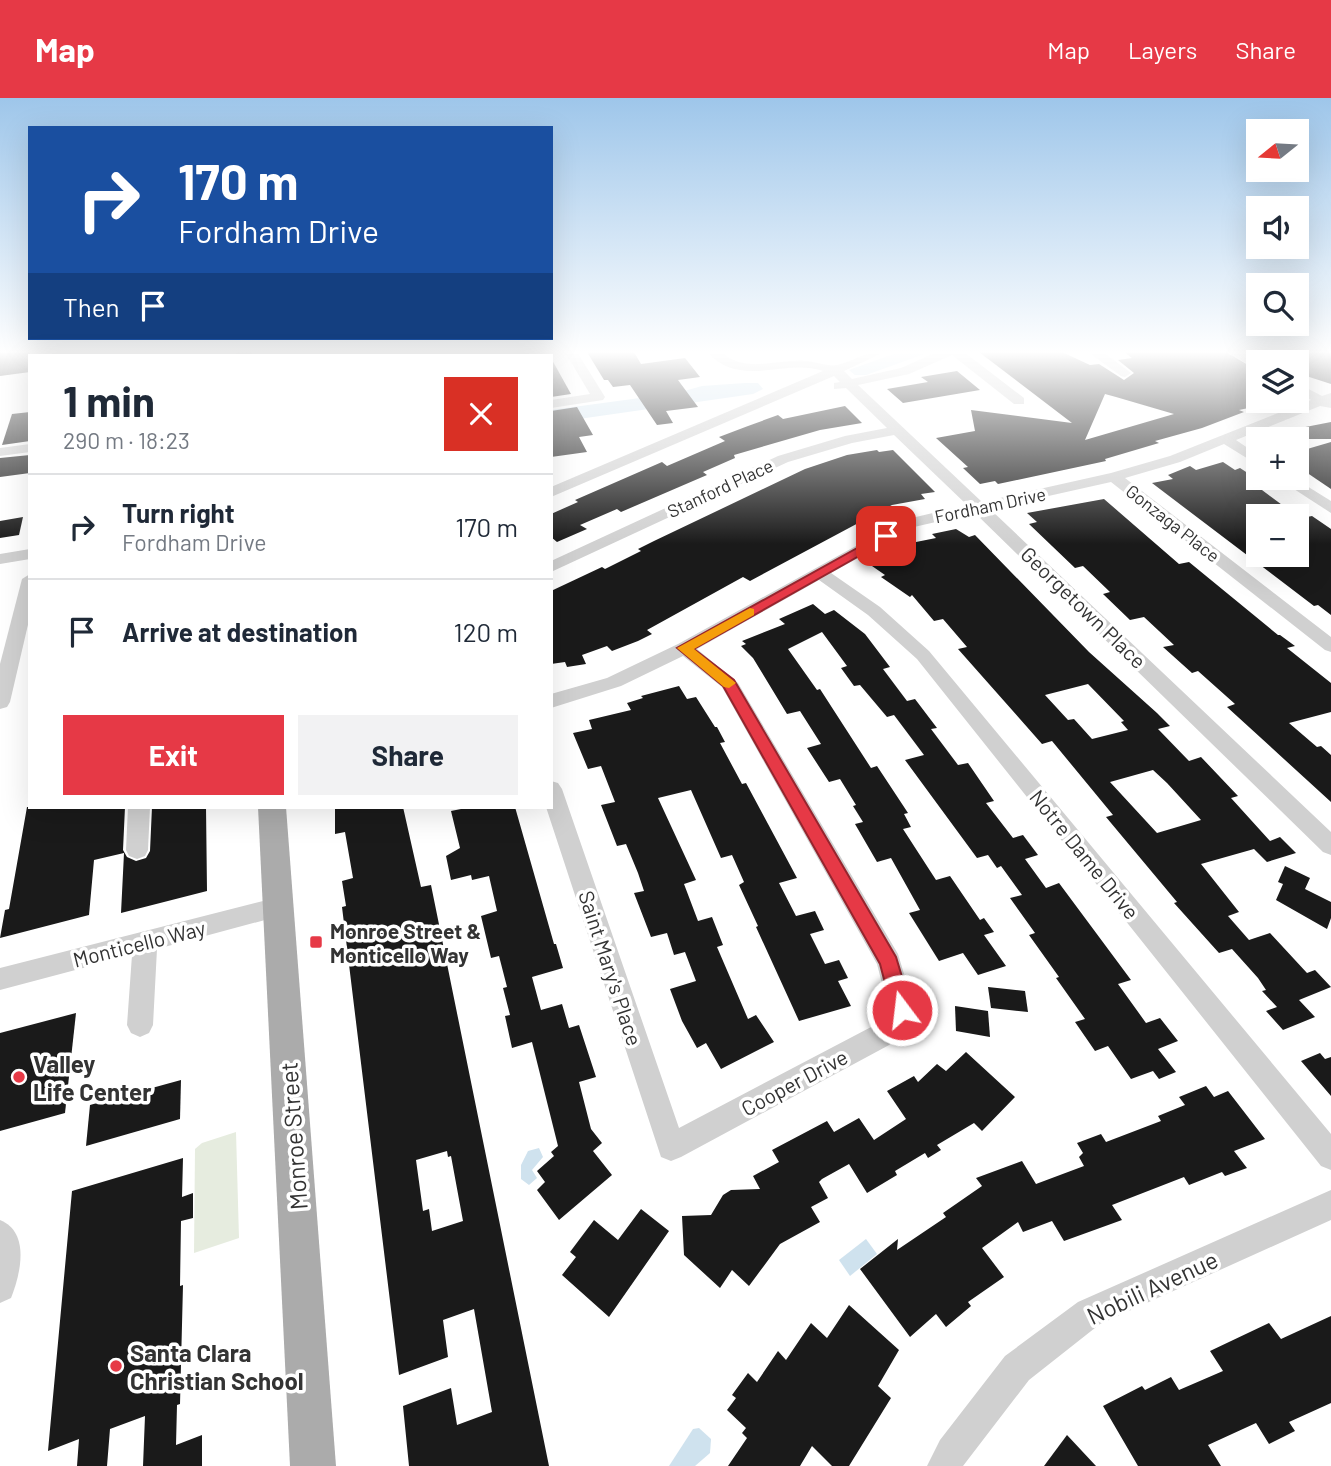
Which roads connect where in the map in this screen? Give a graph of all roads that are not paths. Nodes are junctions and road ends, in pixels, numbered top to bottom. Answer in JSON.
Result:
{"nodes":[{"id":1,"x":734,"y":416,"type":"edge"},
{"id":2,"x":883,"y":416,"type":"edge"},
{"id":3,"x":1291,"y":416,"type":"edge"},
{"id":4,"x":897,"y":430,"type":"junction"},
{"id":5,"x":1227,"y":440,"type":"junction"},
{"id":6,"x":28,"y":448,"type":"edge"},
{"id":7,"x":0,"y":452,"type":"edge"},
{"id":8,"x":1246,"y":453,"type":"edge"},
{"id":9,"x":1114,"y":477,"type":"junction"},
{"id":10,"x":1303,"y":490,"type":"edge"},
{"id":11,"x":553,"y":492,"type":"edge"},
{"id":12,"x":981,"y":507,"type":"junction"},
{"id":13,"x":1331,"y":508,"type":"edge"},
{"id":14,"x":28,"y":554,"type":"edge"},
{"id":15,"x":0,"y":559,"type":"edge"},
{"id":16,"x":553,"y":567,"type":"edge"},
{"id":17,"x":820,"y":573,"type":"junction"},
{"id":18,"x":28,"y":587,"type":"edge"},
{"id":19,"x":1331,"y":646,"type":"edge"},
{"id":20,"x":684,"y":648,"type":"junction"},
{"id":21,"x":553,"y":700,"type":"edge"},
{"id":22,"x":0,"y":702,"type":"edge"},
{"id":23,"x":553,"y":795,"type":"edge"},
{"id":24,"x":139,"y":809,"type":"edge"},
{"id":25,"x":272,"y":809,"type":"edge"},
{"id":26,"x":1331,"y":846,"type":"edge"},
{"id":27,"x":137,"y":850,"type":"dead end"},
{"id":28,"x":279,"y":907,"type":"junction"},
{"id":29,"x":145,"y":942,"type":"junction"},
{"id":30,"x":0,"y":979,"type":"edge"},
{"id":31,"x":140,"y":1025,"type":"dead end"},
{"id":32,"x":671,"y":1147,"type":"joint"},
{"id":33,"x":1331,"y":1157,"type":"edge"},
{"id":34,"x":1331,"y":1205,"type":"edge"},
{"id":35,"x":0,"y":1235,"type":"edge"},
{"id":36,"x":0,"y":1287,"type":"edge"},
{"id":37,"x":313,"y":1466,"type":"edge"},
{"id":38,"x":945,"y":1466,"type":"edge"}],
"edges":[{"from":1,"to":11,"type":"street"},
{"from":2,"to":4,"type":"street","name":"Georgetown Place"},
{"from":3,"to":5,"type":"street","name":"Fordham Drive"},
{"from":4,"to":12,"type":"street","name":"Georgetown Place"},
{"from":4,"to":16,"type":"street","name":"Stanford Place"},
{"from":5,"to":8,"type":"street"},
{"from":5,"to":9,"type":"street","name":"Fordham Drive"},
{"from":6,"to":7,"type":"street"},
{"from":9,"to":12,"type":"street","name":"Fordham Drive"},
{"from":9,"to":19,"type":"street","name":"Gonzaga Place"},
{"from":10,"to":13,"type":"street"},
{"from":12,"to":17,"type":"street","name":"Fordham Drive"},
{"from":12,"to":26,"type":"street","name":"Georgetown Place"},
{"from":14,"to":15,"type":"street"},
{"from":17,"to":20,"type":"street","name":"Fordham Drive"},
{"from":17,"to":33,"type":"street","name":"Notre Dame Drive"},
{"from":18,"to":22,"type":"street"},
{"from":20,"to":21,"type":"street","name":"Fordham Drive"},
{"from":20,"to":32,"type":"street","name":"Cooper Drive"},
{"from":23,"to":32,"type":"street","name":"Saint Mary's Place"},
{"from":24,"to":27,"type":"street"},
{"from":25,"to":28,"type":"main road","name":"Monroe Street"},
{"from":28,"to":29,"type":"street","name":"Monticello Way"},
{"from":28,"to":37,"type":"main road","name":"Monroe Street"},
{"from":29,"to":30,"type":"street","name":"Monticello Way"},
{"from":29,"to":31,"type":"street"},
{"from":34,"to":38,"type":"street","name":"Nobili Avenue"},
{"from":35,"to":36,"type":"street"}]}
